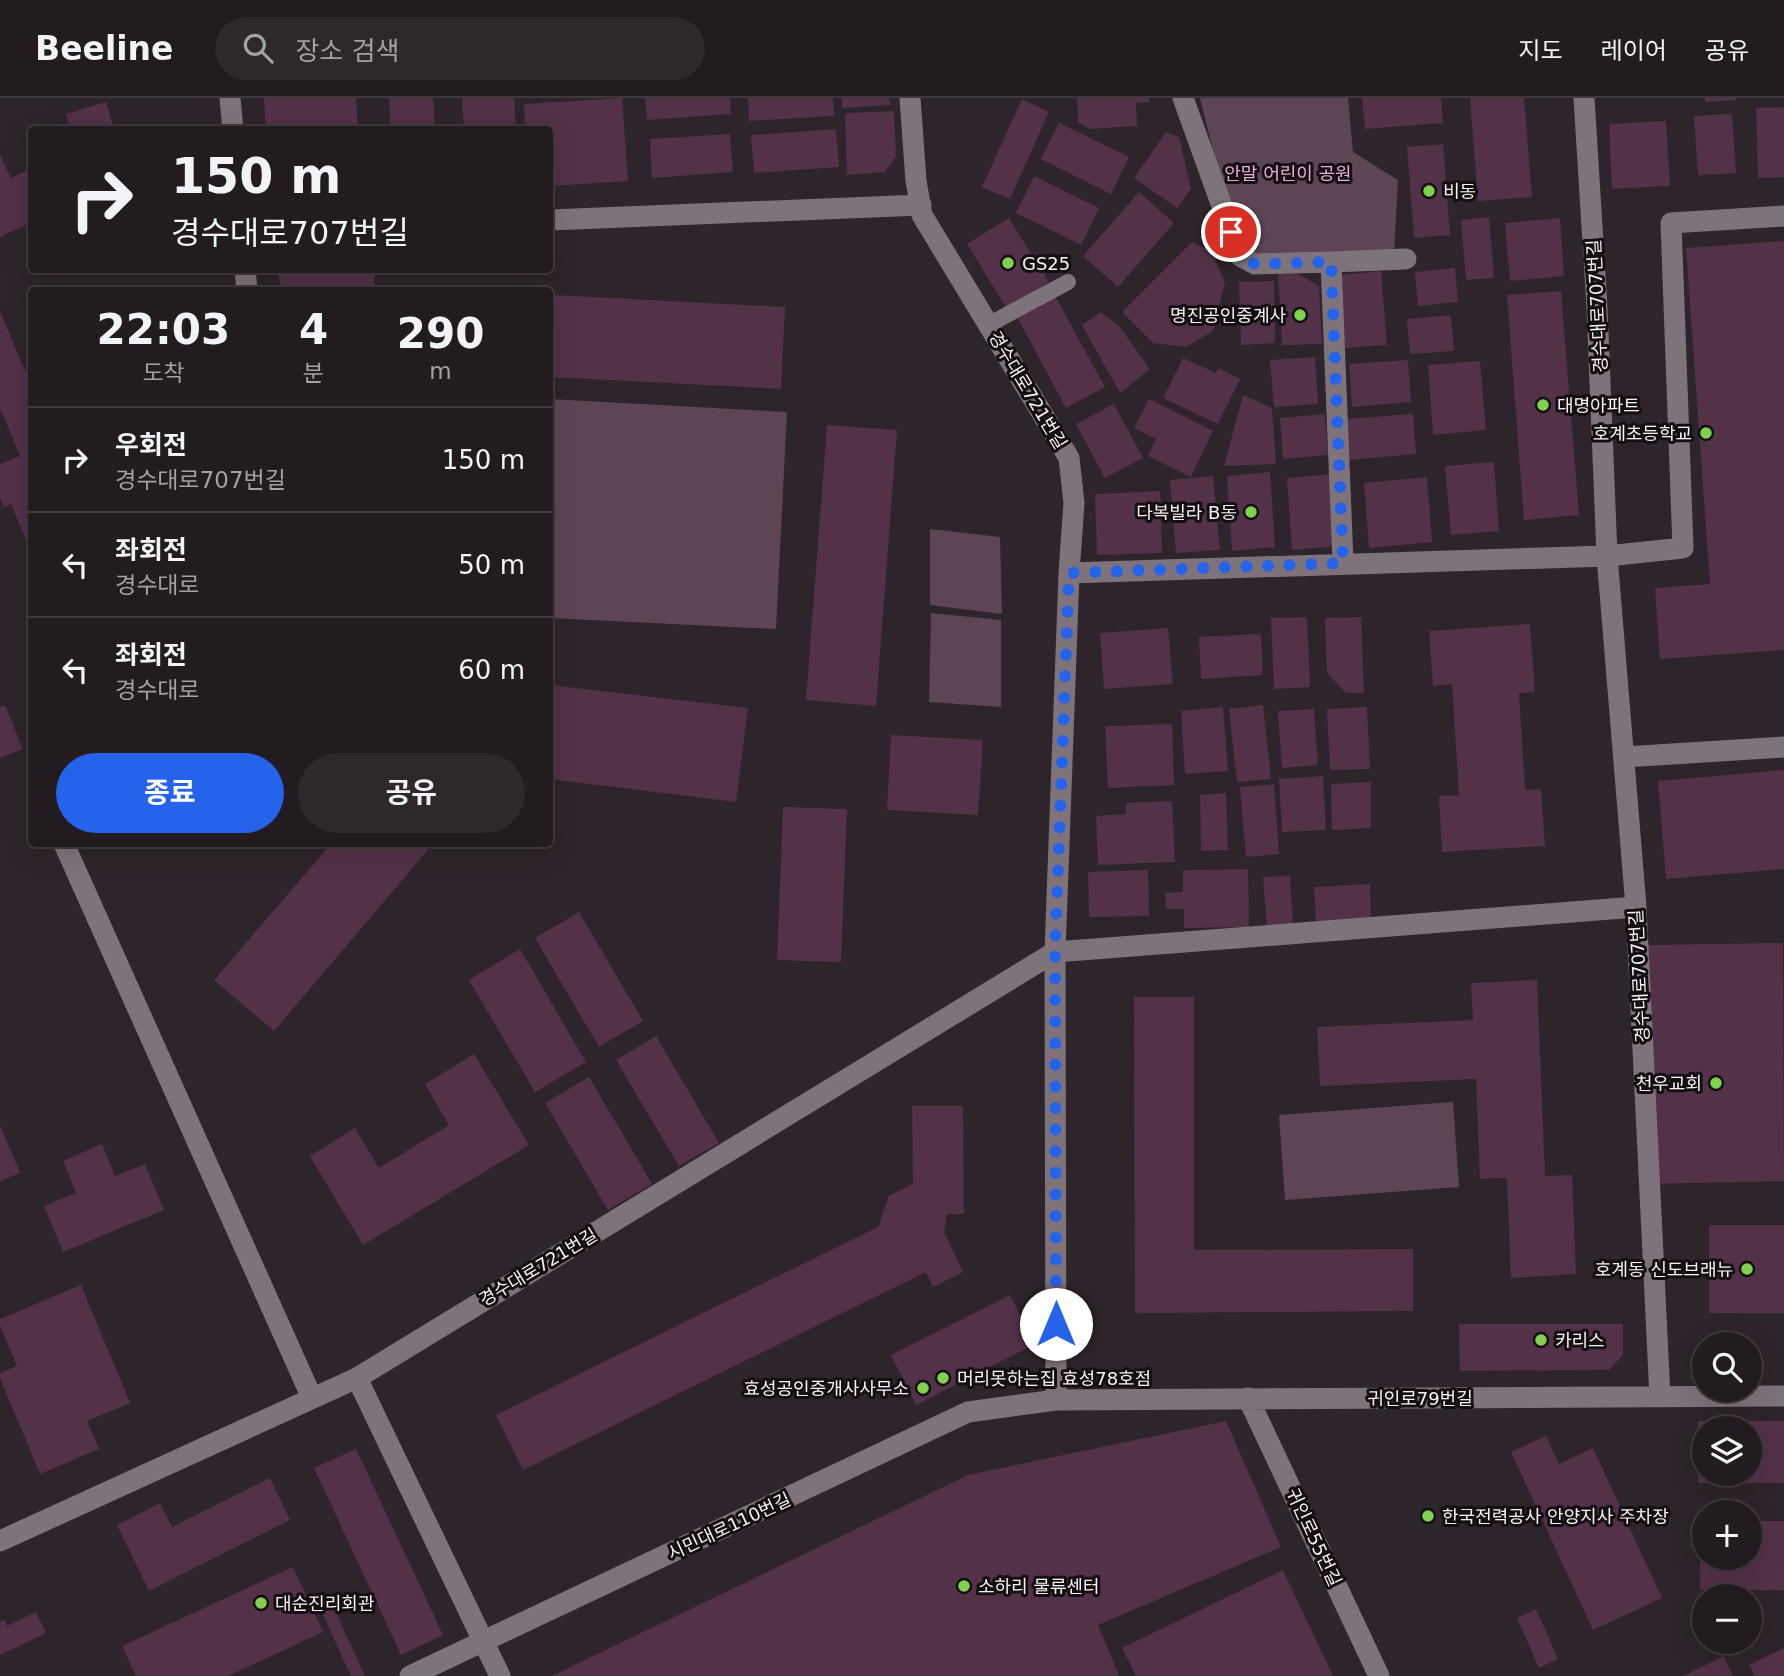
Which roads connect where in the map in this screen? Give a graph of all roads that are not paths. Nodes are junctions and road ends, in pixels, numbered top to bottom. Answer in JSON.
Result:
{"nodes":[{"id":1,"x":230,"y":98,"type":"edge"},
{"id":2,"x":910,"y":98,"type":"edge"},
{"id":3,"x":1183,"y":98,"type":"edge"},
{"id":4,"x":1584,"y":98,"type":"edge"},
{"id":5,"x":233,"y":126,"type":"edge"},
{"id":6,"x":921,"y":205,"type":"junction"},
{"id":7,"x":1784,"y":216,"type":"edge"},
{"id":8,"x":553,"y":220,"type":"edge"},
{"id":9,"x":1406,"y":259,"type":"dead end"},
{"id":10,"x":1331,"y":262,"type":"junction"},
{"id":11,"x":1068,"y":282,"type":"dead end"},
{"id":12,"x":988,"y":325,"type":"junction"},
{"id":13,"x":1607,"y":556,"type":"junction"},
{"id":14,"x":1343,"y":563,"type":"junction"},
{"id":15,"x":1069,"y":573,"type":"junction"},
{"id":16,"x":1784,"y":747,"type":"edge"},
{"id":17,"x":1624,"y":757,"type":"junction"},
{"id":18,"x":65,"y":847,"type":"edge"},
{"id":19,"x":1636,"y":907,"type":"junction"},
{"id":20,"x":1055,"y":952,"type":"junction"},
{"id":21,"x":357,"y":1378,"type":"junction"},
{"id":22,"x":1784,"y":1396,"type":"edge"},
{"id":23,"x":1660,"y":1397,"type":"junction"},
{"id":24,"x":312,"y":1398,"type":"junction"},
{"id":25,"x":1248,"y":1398,"type":"junction"},
{"id":26,"x":1056,"y":1401,"type":"junction"},
{"id":27,"x":0,"y":1541,"type":"edge"},
{"id":28,"x":483,"y":1641,"type":"junction"},
{"id":29,"x":410,"y":1676,"type":"edge"},
{"id":30,"x":500,"y":1676,"type":"edge"},
{"id":31,"x":1379,"y":1676,"type":"edge"}],
"edges":[{"from":1,"to":5,"type":"street"},
{"from":2,"to":6,"type":"street","name":"경수대로721번길"},
{"from":3,"to":10,"type":"street"},
{"from":4,"to":13,"type":"street","name":"경수대로707번길"},
{"from":6,"to":8,"type":"street"},
{"from":6,"to":12,"type":"street","name":"경수대로721번길"},
{"from":7,"to":13,"type":"street"},
{"from":9,"to":10,"type":"street"},
{"from":10,"to":14,"type":"street"},
{"from":11,"to":12,"type":"lane"},
{"from":12,"to":15,"type":"street","name":"경수대로721번길"},
{"from":13,"to":14,"type":"street"},
{"from":13,"to":17,"type":"street","name":"경수대로707번길"},
{"from":14,"to":15,"type":"street"},
{"from":15,"to":20,"type":"street","name":"경수대로721번길"},
{"from":16,"to":17,"type":"street"},
{"from":17,"to":19,"type":"street","name":"경수대로707번길"},
{"from":18,"to":24,"type":"street"},
{"from":19,"to":20,"type":"street"},
{"from":19,"to":23,"type":"street","name":"경수대로707번길"},
{"from":20,"to":21,"type":"street","name":"경수대로721번길"},
{"from":20,"to":26,"type":"street","name":"경수대로721번길"},
{"from":21,"to":24,"type":"street","name":"경수대로721번길"},
{"from":21,"to":28,"type":"street"},
{"from":22,"to":23,"type":"street","name":"귀인로79번길"},
{"from":23,"to":25,"type":"street","name":"귀인로79번길"},
{"from":24,"to":27,"type":"street","name":"경수대로721번길"},
{"from":25,"to":26,"type":"street","name":"귀인로79번길"},
{"from":25,"to":31,"type":"street","name":"귀인로55번길"},
{"from":26,"to":28,"type":"street","name":"시민대로110번길"},
{"from":28,"to":29,"type":"street","name":"시민대로110번길"},
{"from":28,"to":30,"type":"street"}]}
